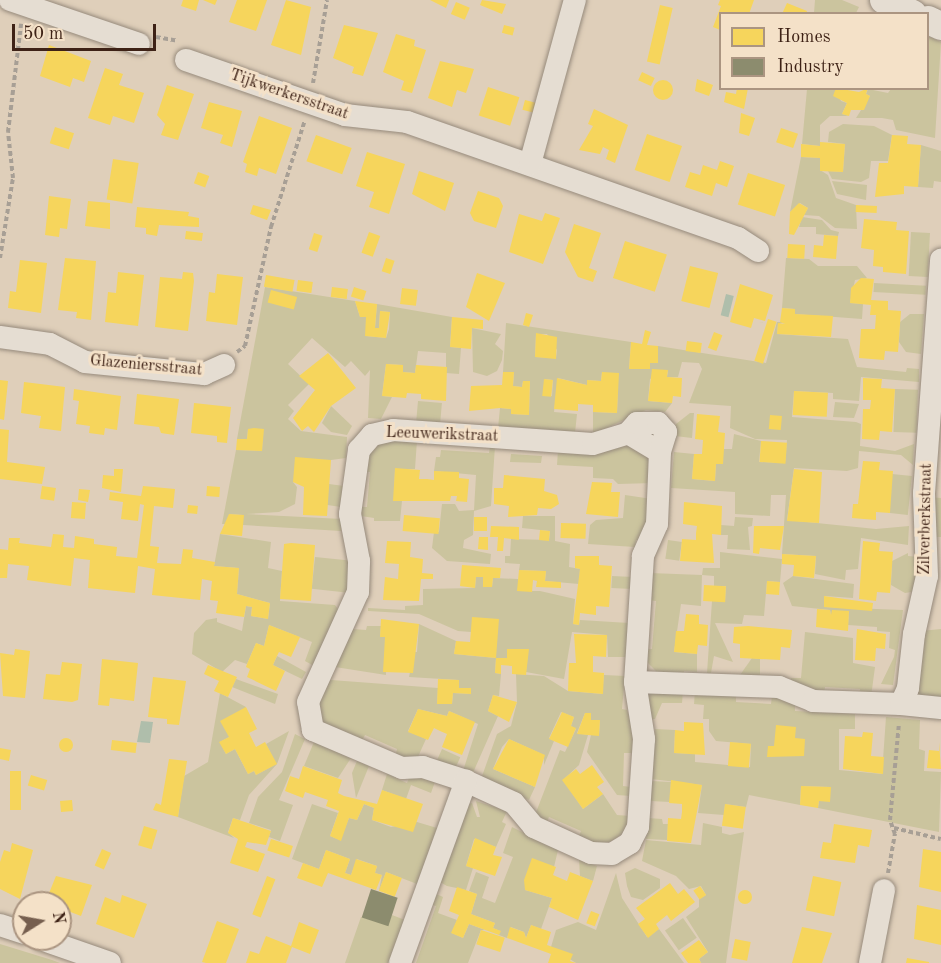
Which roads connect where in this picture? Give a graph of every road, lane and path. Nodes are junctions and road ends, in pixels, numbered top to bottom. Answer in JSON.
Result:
{"nodes":[{"id":1,"x":327,"y":0,"type":"edge"},
{"id":2,"x":574,"y":0,"type":"edge"},
{"id":3,"x":885,"y":0,"type":"edge"},
{"id":4,"x":17,"y":3,"type":"edge"},
{"id":5,"x":909,"y":12,"type":"edge"},
{"id":6,"x":139,"y":44,"type":"joint"},
{"id":7,"x":186,"y":60,"type":"joint"},
{"id":8,"x":310,"y":104,"type":"junction"},
{"id":9,"x":530,"y":164,"type":"junction"},
{"id":10,"x":2,"y":225,"type":"edge"},
{"id":11,"x":758,"y":251,"type":"dead end"},
{"id":12,"x":0,"y":258,"type":"edge"},
{"id":13,"x":941,"y":260,"type":"edge"},
{"id":14,"x":0,"y":337,"type":"edge"},
{"id":15,"x":224,"y":365,"type":"joint"},
{"id":16,"x":635,"y":682,"type":"junction"},
{"id":17,"x":901,"y":704,"type":"junction"},
{"id":18,"x":941,"y":708,"type":"edge"},
{"id":19,"x":466,"y":781,"type":"junction"},
{"id":20,"x":893,"y":828,"type":"junction"},
{"id":21,"x":941,"y":839,"type":"edge"},
{"id":22,"x":884,"y":890,"type":"joint"},
{"id":23,"x":72,"y":950,"type":"edge"},
{"id":24,"x":110,"y":963,"type":"edge"},
{"id":25,"x":400,"y":963,"type":"edge"},
{"id":26,"x":870,"y":963,"type":"edge"}],
"edges":[{"from":1,"to":8,"type":"path"},
{"from":2,"to":9,"type":"street"},
{"from":3,"to":5,"type":"street"},
{"from":4,"to":6,"type":"street"},
{"from":4,"to":10,"type":"path"},
{"from":6,"to":7,"type":"path"},
{"from":7,"to":8,"type":"street","name":"Tijkwerkersstraat"},
{"from":8,"to":9,"type":"street","name":"Tijkwerkersstraat"},
{"from":8,"to":15,"type":"path"},
{"from":9,"to":11,"type":"street","name":"Tijkwerkersstraat"},
{"from":10,"to":12,"type":"path"},
{"from":13,"to":17,"type":"street","name":"Zilverberkstraat"},
{"from":14,"to":15,"type":"street","name":"Glazeniersstraat"},
{"from":16,"to":17,"type":"street"},
{"from":16,"to":19,"type":"street","name":"Leeuwerikstraat"},
{"from":16,"to":19,"type":"street","name":"Leeuwerikstraat"},
{"from":17,"to":18,"type":"street"},
{"from":17,"to":20,"type":"path"},
{"from":19,"to":25,"type":"street"},
{"from":20,"to":21,"type":"path"},
{"from":20,"to":22,"type":"path"},
{"from":22,"to":26,"type":"street"},
{"from":23,"to":24,"type":"street"}]}
